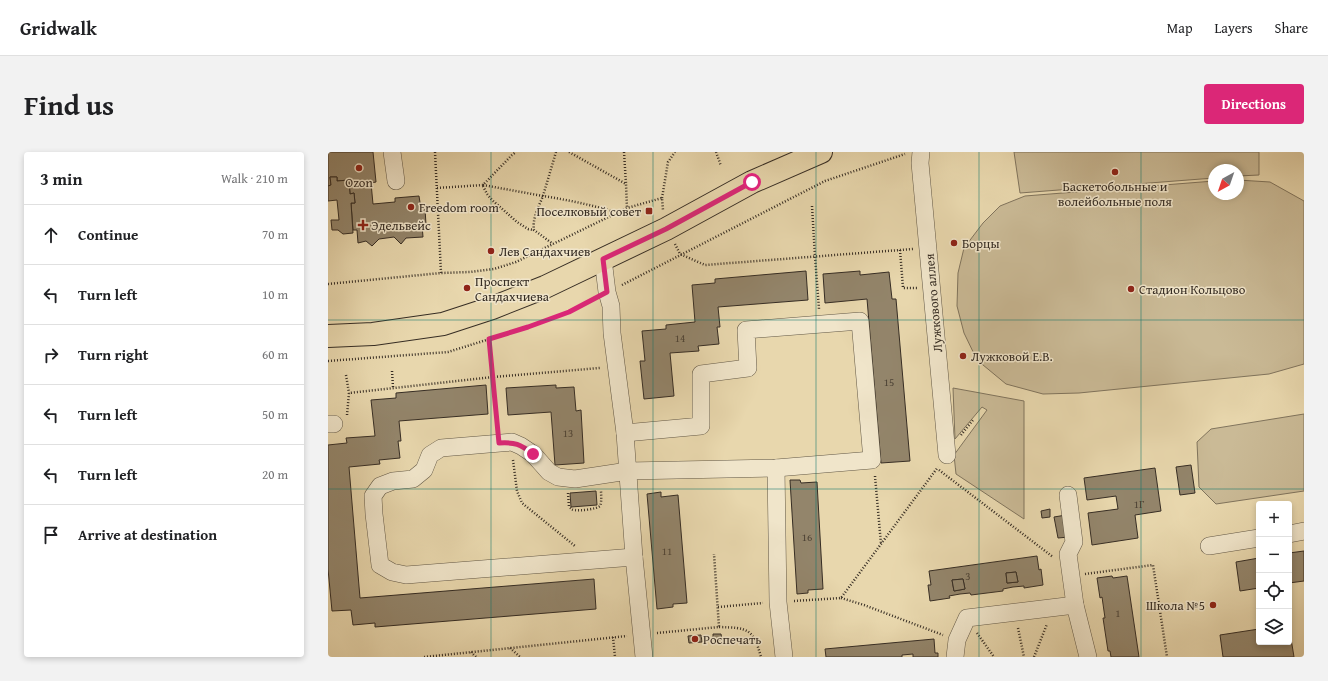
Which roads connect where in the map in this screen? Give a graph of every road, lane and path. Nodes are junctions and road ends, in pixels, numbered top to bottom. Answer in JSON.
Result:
{"nodes":[{"id":1,"x":392,"y":152,"type":"edge"},
{"id":2,"x":435,"y":152,"type":"edge"},
{"id":3,"x":516,"y":152,"type":"edge"},
{"id":4,"x":556,"y":152,"type":"edge"},
{"id":5,"x":569,"y":152,"type":"edge"},
{"id":6,"x":624,"y":152,"type":"edge"},
{"id":7,"x":675,"y":152,"type":"edge"},
{"id":8,"x":716,"y":152,"type":"edge"},
{"id":9,"x":822,"y":152,"type":"edge"},
{"id":10,"x":911,"y":152,"type":"edge"},
{"id":11,"x":921,"y":152,"type":"edge"},
{"id":12,"x":722,"y":166,"type":"dead end"},
{"id":13,"x":396,"y":181,"type":"dead end"},
{"id":14,"x":626,"y":184,"type":"junction"},
{"id":15,"x":483,"y":185,"type":"junction"},
{"id":16,"x":437,"y":188,"type":"junction"},
{"id":17,"x":543,"y":196,"type":"junction"},
{"id":18,"x":662,"y":198,"type":"junction"},
{"id":19,"x":812,"y":206,"type":"dead end"},
{"id":20,"x":627,"y":208,"type":"junction"},
{"id":21,"x":617,"y":213,"type":"junction"},
{"id":22,"x":666,"y":229,"type":"junction"},
{"id":23,"x":534,"y":230,"type":"junction"},
{"id":24,"x":554,"y":244,"type":"junction"},
{"id":25,"x":928,"y":248,"type":"junction"},
{"id":26,"x":900,"y":250,"type":"junction"},
{"id":27,"x":680,"y":254,"type":"junction"},
{"id":28,"x":814,"y":256,"type":"junction"},
{"id":29,"x":603,"y":259,"type":"junction"},
{"id":30,"x":441,"y":273,"type":"junction"},
{"id":31,"x":328,"y":284,"type":"edge"},
{"id":32,"x":931,"y":287,"type":"junction"},
{"id":33,"x":607,"y":292,"type":"junction"},
{"id":34,"x":821,"y":323,"type":"junction"},
{"id":35,"x":328,"y":336,"type":"edge"},
{"id":36,"x":489,"y":339,"type":"junction"},
{"id":37,"x":328,"y":361,"type":"edge"},
{"id":38,"x":617,"y":367,"type":"junction"},
{"id":39,"x":392,"y":371,"type":"dead end"},
{"id":40,"x":346,"y":375,"type":"dead end"},
{"id":41,"x":493,"y":377,"type":"junction"},
{"id":42,"x":393,"y":387,"type":"junction"},
{"id":43,"x":349,"y":392,"type":"junction"},
{"id":44,"x":973,"y":420,"type":"dead end"},
{"id":45,"x":331,"y":424,"type":"edge"},
{"id":46,"x":625,"y":433,"type":"junction"},
{"id":47,"x":505,"y":443,"type":"junction"},
{"id":48,"x":872,"y":460,"type":"junction"},
{"id":49,"x":942,"y":461,"type":"junction"},
{"id":50,"x":776,"y":468,"type":"junction"},
{"id":51,"x":628,"y":471,"type":"junction"},
{"id":52,"x":600,"y":475,"type":"junction"},
{"id":53,"x":568,"y":478,"type":"junction"},
{"id":54,"x":1068,"y":495,"type":"dead end"},
{"id":55,"x":1304,"y":531,"type":"edge"},
{"id":56,"x":1292,"y":533,"type":"edge"},
{"id":57,"x":1256,"y":538,"type":"edge"},
{"id":58,"x":881,"y":544,"type":"junction"},
{"id":59,"x":1209,"y":546,"type":"dead end"},
{"id":60,"x":714,"y":554,"type":"dead end"},
{"id":61,"x":634,"y":557,"type":"junction"},
{"id":62,"x":592,"y":560,"type":"junction"},
{"id":63,"x":1071,"y":576,"type":"junction"},
{"id":64,"x":841,"y":598,"type":"junction"},
{"id":65,"x":778,"y":602,"type":"junction"},
{"id":66,"x":1076,"y":605,"type":"junction"},
{"id":67,"x":718,"y":607,"type":"junction"},
{"id":68,"x":1054,"y":607,"type":"junction"},
{"id":69,"x":1015,"y":612,"type":"junction"},
{"id":70,"x":967,"y":618,"type":"junction"},
{"id":71,"x":720,"y":627,"type":"junction"},
{"id":72,"x":642,"y":634,"type":"junction"},
{"id":73,"x":613,"y":637,"type":"junction"},
{"id":74,"x":957,"y":640,"type":"junction"},
{"id":75,"x":510,"y":648,"type":"junction"},
{"id":76,"x":470,"y":652,"type":"junction"},
{"id":77,"x":425,"y":657,"type":"edge"},
{"id":78,"x":476,"y":657,"type":"edge"},
{"id":79,"x":520,"y":657,"type":"edge"},
{"id":80,"x":615,"y":657,"type":"edge"},
{"id":81,"x":644,"y":657,"type":"edge"},
{"id":82,"x":761,"y":657,"type":"edge"},
{"id":83,"x":784,"y":657,"type":"edge"},
{"id":84,"x":955,"y":657,"type":"edge"},
{"id":85,"x":994,"y":657,"type":"edge"},
{"id":86,"x":1024,"y":657,"type":"edge"},
{"id":87,"x":1034,"y":657,"type":"edge"},
{"id":88,"x":1088,"y":657,"type":"edge"},
{"id":89,"x":1167,"y":657,"type":"edge"}],
"edges":[{"from":1,"to":13,"type":"lane"},
{"from":2,"to":16,"type":"path"},
{"from":3,"to":15,"type":"path"},
{"from":4,"to":17,"type":"path"},
{"from":5,"to":14,"type":"path"},
{"from":6,"to":14,"type":"path"},
{"from":7,"to":18,"type":"path"},
{"from":8,"to":12,"type":"path"},
{"from":9,"to":22,"type":"main road"},
{"from":10,"to":27,"type":"path"},
{"from":11,"to":25,"type":"lane","name":"Лужкового аллея"},
{"from":14,"to":20,"type":"path"},
{"from":15,"to":16,"type":"path"},
{"from":15,"to":17,"type":"path"},
{"from":15,"to":23,"type":"path"},
{"from":16,"to":30,"type":"path"},
{"from":17,"to":21,"type":"path"},
{"from":17,"to":23,"type":"path"},
{"from":18,"to":20,"type":"path"},
{"from":18,"to":22,"type":"path"},
{"from":19,"to":28,"type":"path"},
{"from":20,"to":21,"type":"path"},
{"from":21,"to":24,"type":"path"},
{"from":22,"to":27,"type":"path"},
{"from":22,"to":29,"type":"main road"},
{"from":23,"to":24,"type":"path"},
{"from":24,"to":30,"type":"path"},
{"from":25,"to":26,"type":"path"},
{"from":25,"to":32,"type":"lane","name":"Лужкового аллея"},
{"from":26,"to":28,"type":"path"},
{"from":26,"to":32,"type":"path"},
{"from":27,"to":28,"type":"path"},
{"from":27,"to":33,"type":"path"},
{"from":28,"to":34,"type":"path"},
{"from":29,"to":33,"type":"lane"},
{"from":29,"to":35,"type":"main road"},
{"from":30,"to":31,"type":"path"},
{"from":32,"to":49,"type":"lane","name":"Лужкового аллея"},
{"from":33,"to":36,"type":"path"},
{"from":33,"to":38,"type":"lane"},
{"from":34,"to":46,"type":"lane"},
{"from":34,"to":48,"type":"lane"},
{"from":36,"to":37,"type":"path"},
{"from":36,"to":41,"type":"path"},
{"from":38,"to":41,"type":"path"},
{"from":38,"to":46,"type":"lane"},
{"from":39,"to":42,"type":"path"},
{"from":40,"to":43,"type":"path"},
{"from":41,"to":42,"type":"path"},
{"from":41,"to":47,"type":"path"},
{"from":42,"to":43,"type":"path"},
{"from":43,"to":45,"type":"path"},
{"from":44,"to":49,"type":"path"},
{"from":46,"to":51,"type":"lane"},
{"from":47,"to":53,"type":"lane"},
{"from":47,"to":62,"type":"path"},
{"from":47,"to":62,"type":"lane"},
{"from":48,"to":50,"type":"lane"},
{"from":48,"to":58,"type":"path"},
{"from":49,"to":58,"type":"path"},
{"from":49,"to":63,"type":"path"},
{"from":50,"to":51,"type":"lane"},
{"from":50,"to":65,"type":"lane"},
{"from":51,"to":52,"type":"lane"},
{"from":51,"to":61,"type":"lane"},
{"from":52,"to":53,"type":"lane"},
{"from":52,"to":53,"type":"path"},
{"from":54,"to":63,"type":"lane"},
{"from":55,"to":56,"type":"lane"},
{"from":57,"to":59,"type":"lane"},
{"from":58,"to":64,"type":"path"},
{"from":60,"to":67,"type":"path"},
{"from":61,"to":62,"type":"lane"},
{"from":61,"to":72,"type":"lane"},
{"from":63,"to":66,"type":"lane"},
{"from":63,"to":89,"type":"path"},
{"from":64,"to":65,"type":"path"},
{"from":64,"to":74,"type":"path"},
{"from":65,"to":67,"type":"path"},
{"from":65,"to":83,"type":"lane"},
{"from":66,"to":68,"type":"lane"},
{"from":66,"to":88,"type":"lane"},
{"from":67,"to":71,"type":"path"},
{"from":68,"to":69,"type":"lane"},
{"from":68,"to":87,"type":"path"},
{"from":69,"to":70,"type":"lane"},
{"from":69,"to":86,"type":"path"},
{"from":70,"to":74,"type":"lane"},
{"from":70,"to":85,"type":"path"},
{"from":71,"to":72,"type":"path"},
{"from":71,"to":82,"type":"path"},
{"from":72,"to":73,"type":"path"},
{"from":72,"to":81,"type":"lane"},
{"from":73,"to":75,"type":"path"},
{"from":73,"to":80,"type":"path"},
{"from":74,"to":84,"type":"lane"},
{"from":75,"to":76,"type":"path"},
{"from":75,"to":79,"type":"path"},
{"from":76,"to":77,"type":"path"},
{"from":76,"to":78,"type":"path"}]}
